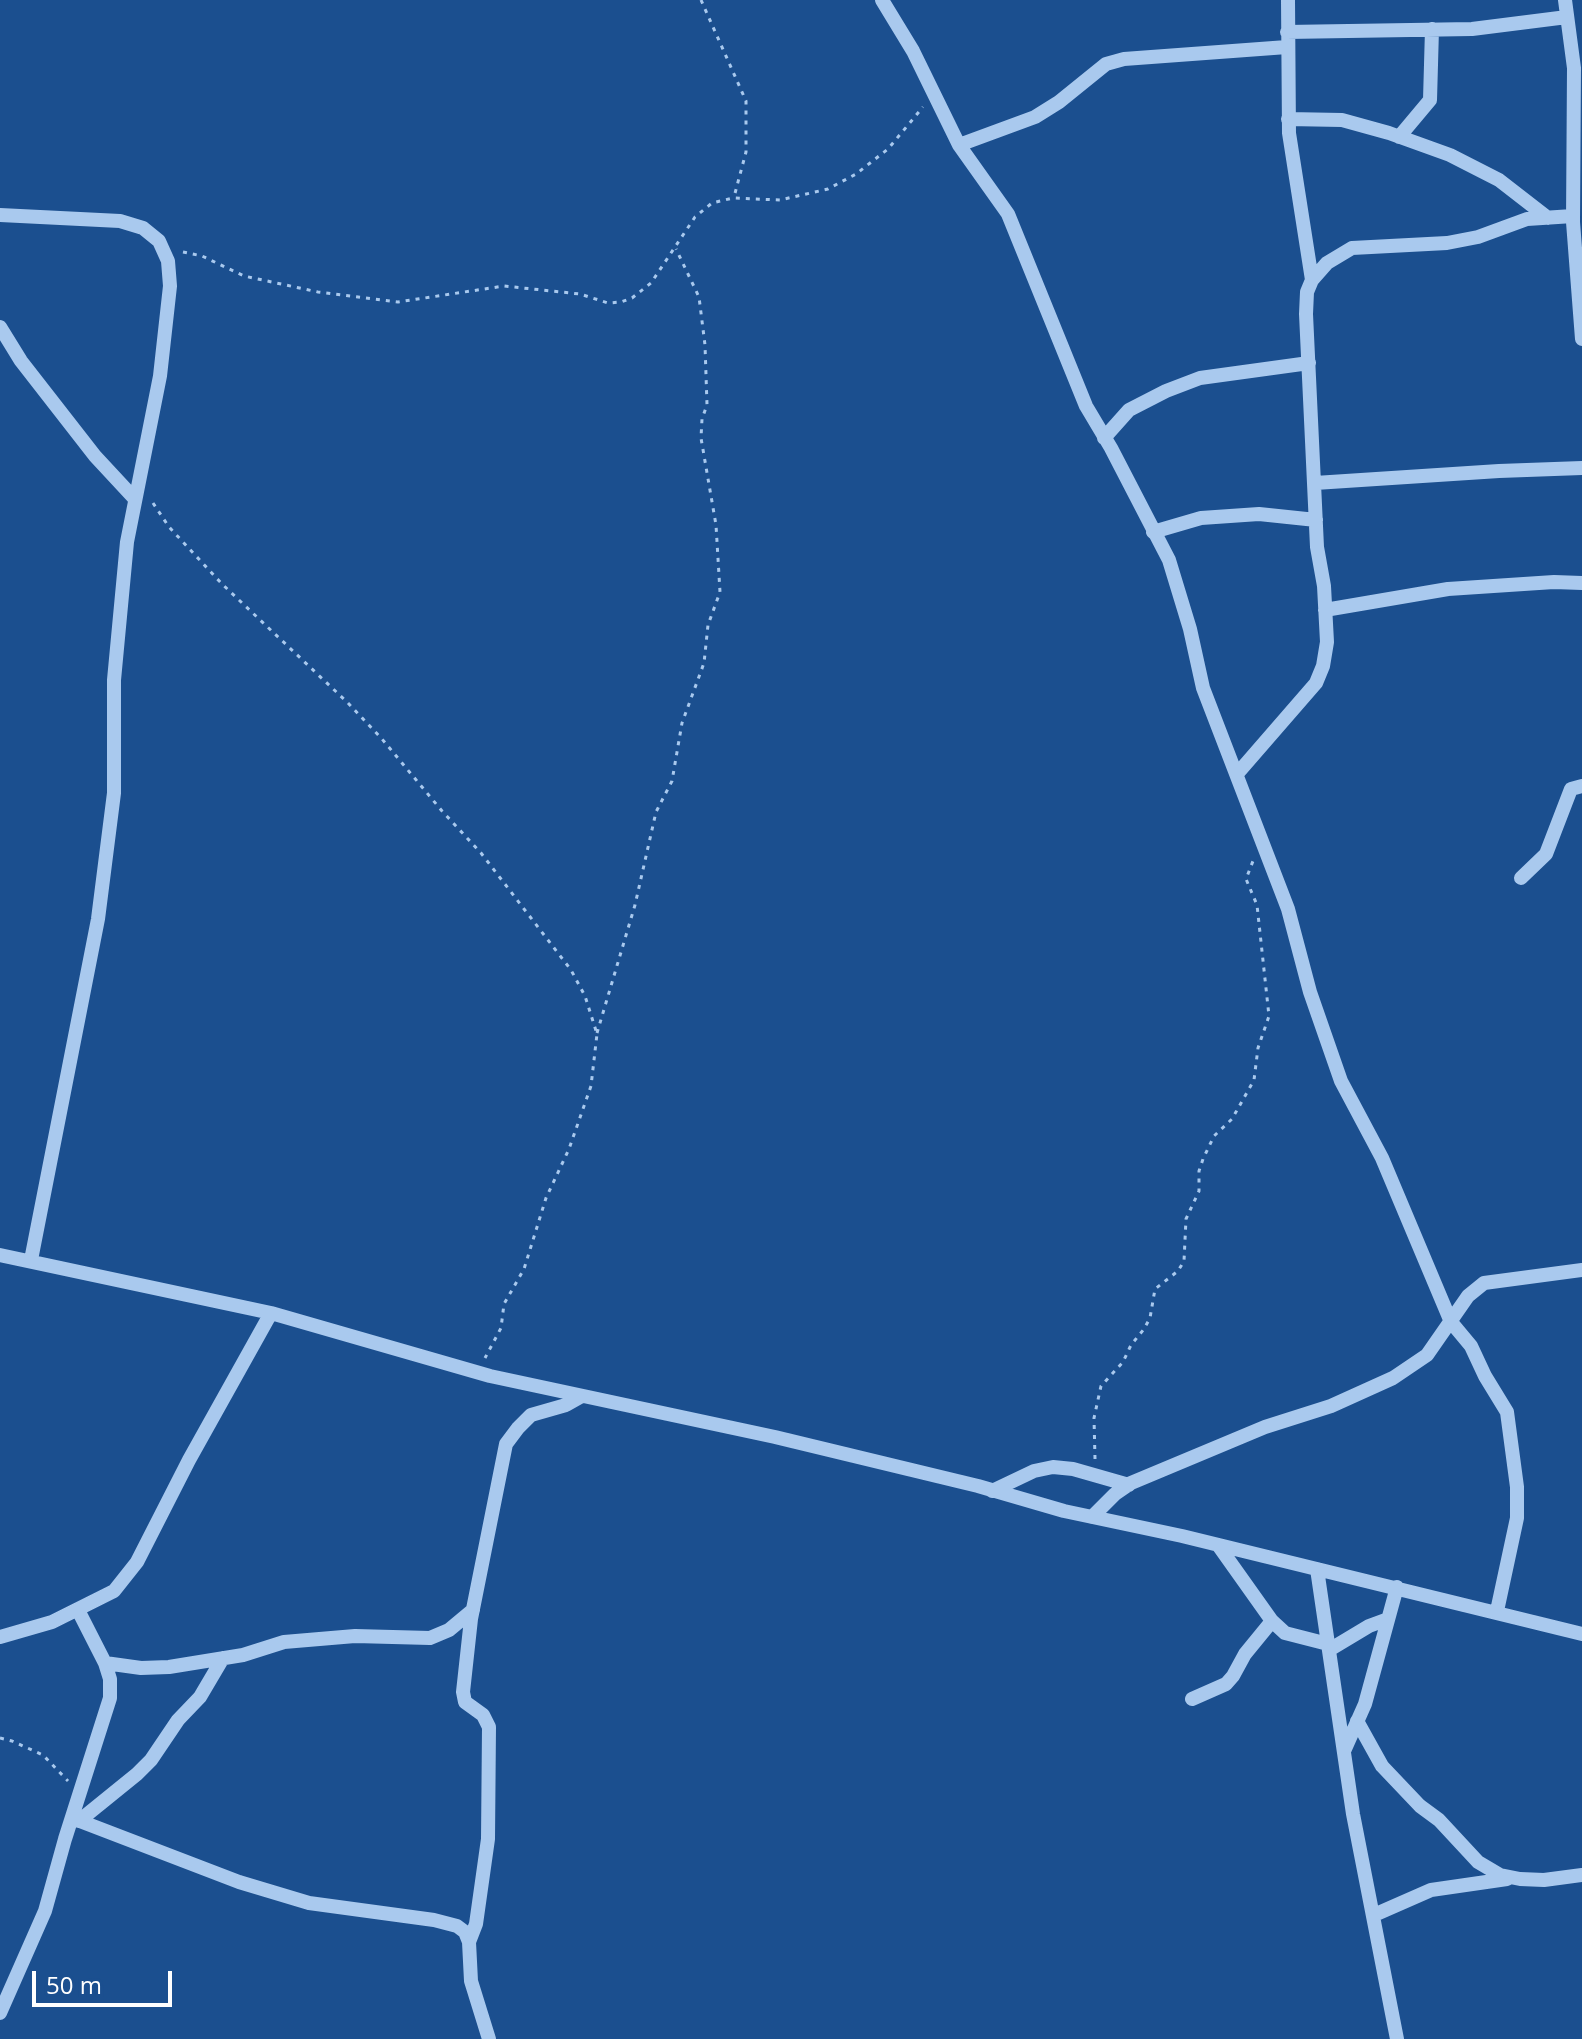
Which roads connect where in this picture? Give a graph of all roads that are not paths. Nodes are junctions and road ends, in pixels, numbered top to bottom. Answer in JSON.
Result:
{"nodes":[{"id":1,"x":882,"y":0,"type":"edge"},
{"id":2,"x":1288,"y":0,"type":"edge"},
{"id":3,"x":1565,"y":0,"type":"edge"},
{"id":4,"x":1573,"y":25,"type":"edge"},
{"id":5,"x":1432,"y":29,"type":"junction"},
{"id":6,"x":1287,"y":40,"type":"junction"},
{"id":7,"x":1288,"y":119,"type":"junction"},
{"id":8,"x":1399,"y":137,"type":"junction"},
{"id":9,"x":959,"y":145,"type":"junction"},
{"id":10,"x":1577,"y":172,"type":"edge"},
{"id":11,"x":1576,"y":211,"type":"edge"},
{"id":12,"x":0,"y":215,"type":"edge"},
{"id":13,"x":1548,"y":218,"type":"junction"},
{"id":14,"x":1312,"y":280,"type":"junction"},
{"id":15,"x":0,"y":327,"type":"edge"},
{"id":16,"x":1582,"y":339,"type":"edge"},
{"id":17,"x":1309,"y":363,"type":"junction"},
{"id":18,"x":1104,"y":438,"type":"junction"},
{"id":19,"x":1582,"y":468,"type":"edge"},
{"id":20,"x":1315,"y":483,"type":"junction"},
{"id":21,"x":134,"y":498,"type":"junction"},
{"id":22,"x":1316,"y":520,"type":"junction"},
{"id":23,"x":1153,"y":532,"type":"junction"},
{"id":24,"x":1582,"y":583,"type":"edge"},
{"id":25,"x":1325,"y":610,"type":"junction"},
{"id":26,"x":1237,"y":774,"type":"junction"},
{"id":27,"x":1582,"y":786,"type":"edge"},
{"id":28,"x":1521,"y":878,"type":"dead end"},
{"id":29,"x":0,"y":1255,"type":"edge"},
{"id":30,"x":31,"y":1260,"type":"junction"},
{"id":31,"x":1582,"y":1270,"type":"edge"},
{"id":32,"x":271,"y":1313,"type":"junction"},
{"id":33,"x":1451,"y":1322,"type":"junction"},
{"id":34,"x":582,"y":1396,"type":"junction"},
{"id":35,"x":1129,"y":1485,"type":"junction"},
{"id":36,"x":992,"y":1491,"type":"junction"},
{"id":37,"x":1092,"y":1517,"type":"junction"},
{"id":38,"x":1218,"y":1545,"type":"junction"},
{"id":39,"x":1317,"y":1569,"type":"junction"},
{"id":40,"x":1397,"y":1587,"type":"junction"},
{"id":41,"x":78,"y":1610,"type":"junction"},
{"id":42,"x":473,"y":1610,"type":"junction"},
{"id":43,"x":1497,"y":1611,"type":"junction"},
{"id":44,"x":1388,"y":1619,"type":"junction"},
{"id":45,"x":1272,"y":1621,"type":"junction"},
{"id":46,"x":1582,"y":1634,"type":"edge"},
{"id":47,"x":0,"y":1637,"type":"edge"},
{"id":48,"x":1329,"y":1647,"type":"junction"},
{"id":49,"x":223,"y":1658,"type":"junction"},
{"id":50,"x":105,"y":1663,"type":"junction"},
{"id":51,"x":1192,"y":1699,"type":"dead end"},
{"id":52,"x":1357,"y":1721,"type":"junction"},
{"id":53,"x":1345,"y":1749,"type":"junction"},
{"id":54,"x":75,"y":1819,"type":"junction"},
{"id":55,"x":1582,"y":1875,"type":"edge"},
{"id":56,"x":1514,"y":1878,"type":"junction"},
{"id":57,"x":1374,"y":1915,"type":"junction"},
{"id":58,"x":469,"y":1942,"type":"junction"},
{"id":59,"x":0,"y":2013,"type":"edge"},
{"id":60,"x":489,"y":2039,"type":"edge"},
{"id":61,"x":1397,"y":2039,"type":"edge"}],
"edges":[{"from":1,"to":9,"type":"street"},
{"from":2,"to":6,"type":"street"},
{"from":3,"to":4,"type":"street"},
{"from":4,"to":5,"type":"street"},
{"from":4,"to":10,"type":"street"},
{"from":5,"to":6,"type":"street"},
{"from":5,"to":8,"type":"street"},
{"from":6,"to":7,"type":"street"},
{"from":6,"to":9,"type":"street"},
{"from":7,"to":8,"type":"street"},
{"from":7,"to":14,"type":"street"},
{"from":8,"to":13,"type":"street"},
{"from":9,"to":18,"type":"street"},
{"from":10,"to":11,"type":"street"},
{"from":11,"to":13,"type":"street"},
{"from":11,"to":16,"type":"street"},
{"from":12,"to":21,"type":"street"},
{"from":13,"to":14,"type":"street"},
{"from":14,"to":17,"type":"street"},
{"from":15,"to":21,"type":"street"},
{"from":17,"to":18,"type":"street"},
{"from":17,"to":20,"type":"street"},
{"from":18,"to":23,"type":"street"},
{"from":19,"to":20,"type":"street"},
{"from":20,"to":22,"type":"street"},
{"from":21,"to":30,"type":"street"},
{"from":22,"to":23,"type":"street"},
{"from":22,"to":25,"type":"street"},
{"from":23,"to":26,"type":"street"},
{"from":24,"to":25,"type":"street"},
{"from":25,"to":26,"type":"street"},
{"from":26,"to":33,"type":"street"},
{"from":27,"to":28,"type":"street"},
{"from":29,"to":30,"type":"street"},
{"from":30,"to":32,"type":"street"},
{"from":31,"to":33,"type":"street"},
{"from":32,"to":34,"type":"street"},
{"from":32,"to":41,"type":"street"},
{"from":33,"to":35,"type":"street"},
{"from":33,"to":43,"type":"street"},
{"from":34,"to":36,"type":"street"},
{"from":34,"to":42,"type":"street"},
{"from":35,"to":36,"type":"street"},
{"from":35,"to":37,"type":"street"},
{"from":36,"to":37,"type":"street"},
{"from":37,"to":38,"type":"street"},
{"from":38,"to":39,"type":"street"},
{"from":38,"to":45,"type":"street"},
{"from":39,"to":40,"type":"street"},
{"from":39,"to":48,"type":"street"},
{"from":40,"to":43,"type":"street"},
{"from":40,"to":44,"type":"street"},
{"from":41,"to":47,"type":"street"},
{"from":41,"to":50,"type":"street"},
{"from":42,"to":49,"type":"street"},
{"from":42,"to":58,"type":"street"},
{"from":43,"to":46,"type":"street"},
{"from":44,"to":48,"type":"street"},
{"from":44,"to":52,"type":"street"},
{"from":45,"to":48,"type":"street"},
{"from":45,"to":51,"type":"street"},
{"from":48,"to":53,"type":"street"},
{"from":49,"to":50,"type":"street"},
{"from":49,"to":54,"type":"street"},
{"from":50,"to":54,"type":"street"},
{"from":52,"to":53,"type":"street"},
{"from":52,"to":56,"type":"street"},
{"from":53,"to":57,"type":"street"},
{"from":54,"to":58,"type":"street"},
{"from":54,"to":59,"type":"street"},
{"from":55,"to":56,"type":"street"},
{"from":56,"to":57,"type":"street"},
{"from":57,"to":61,"type":"street"},
{"from":58,"to":60,"type":"street"}]}
